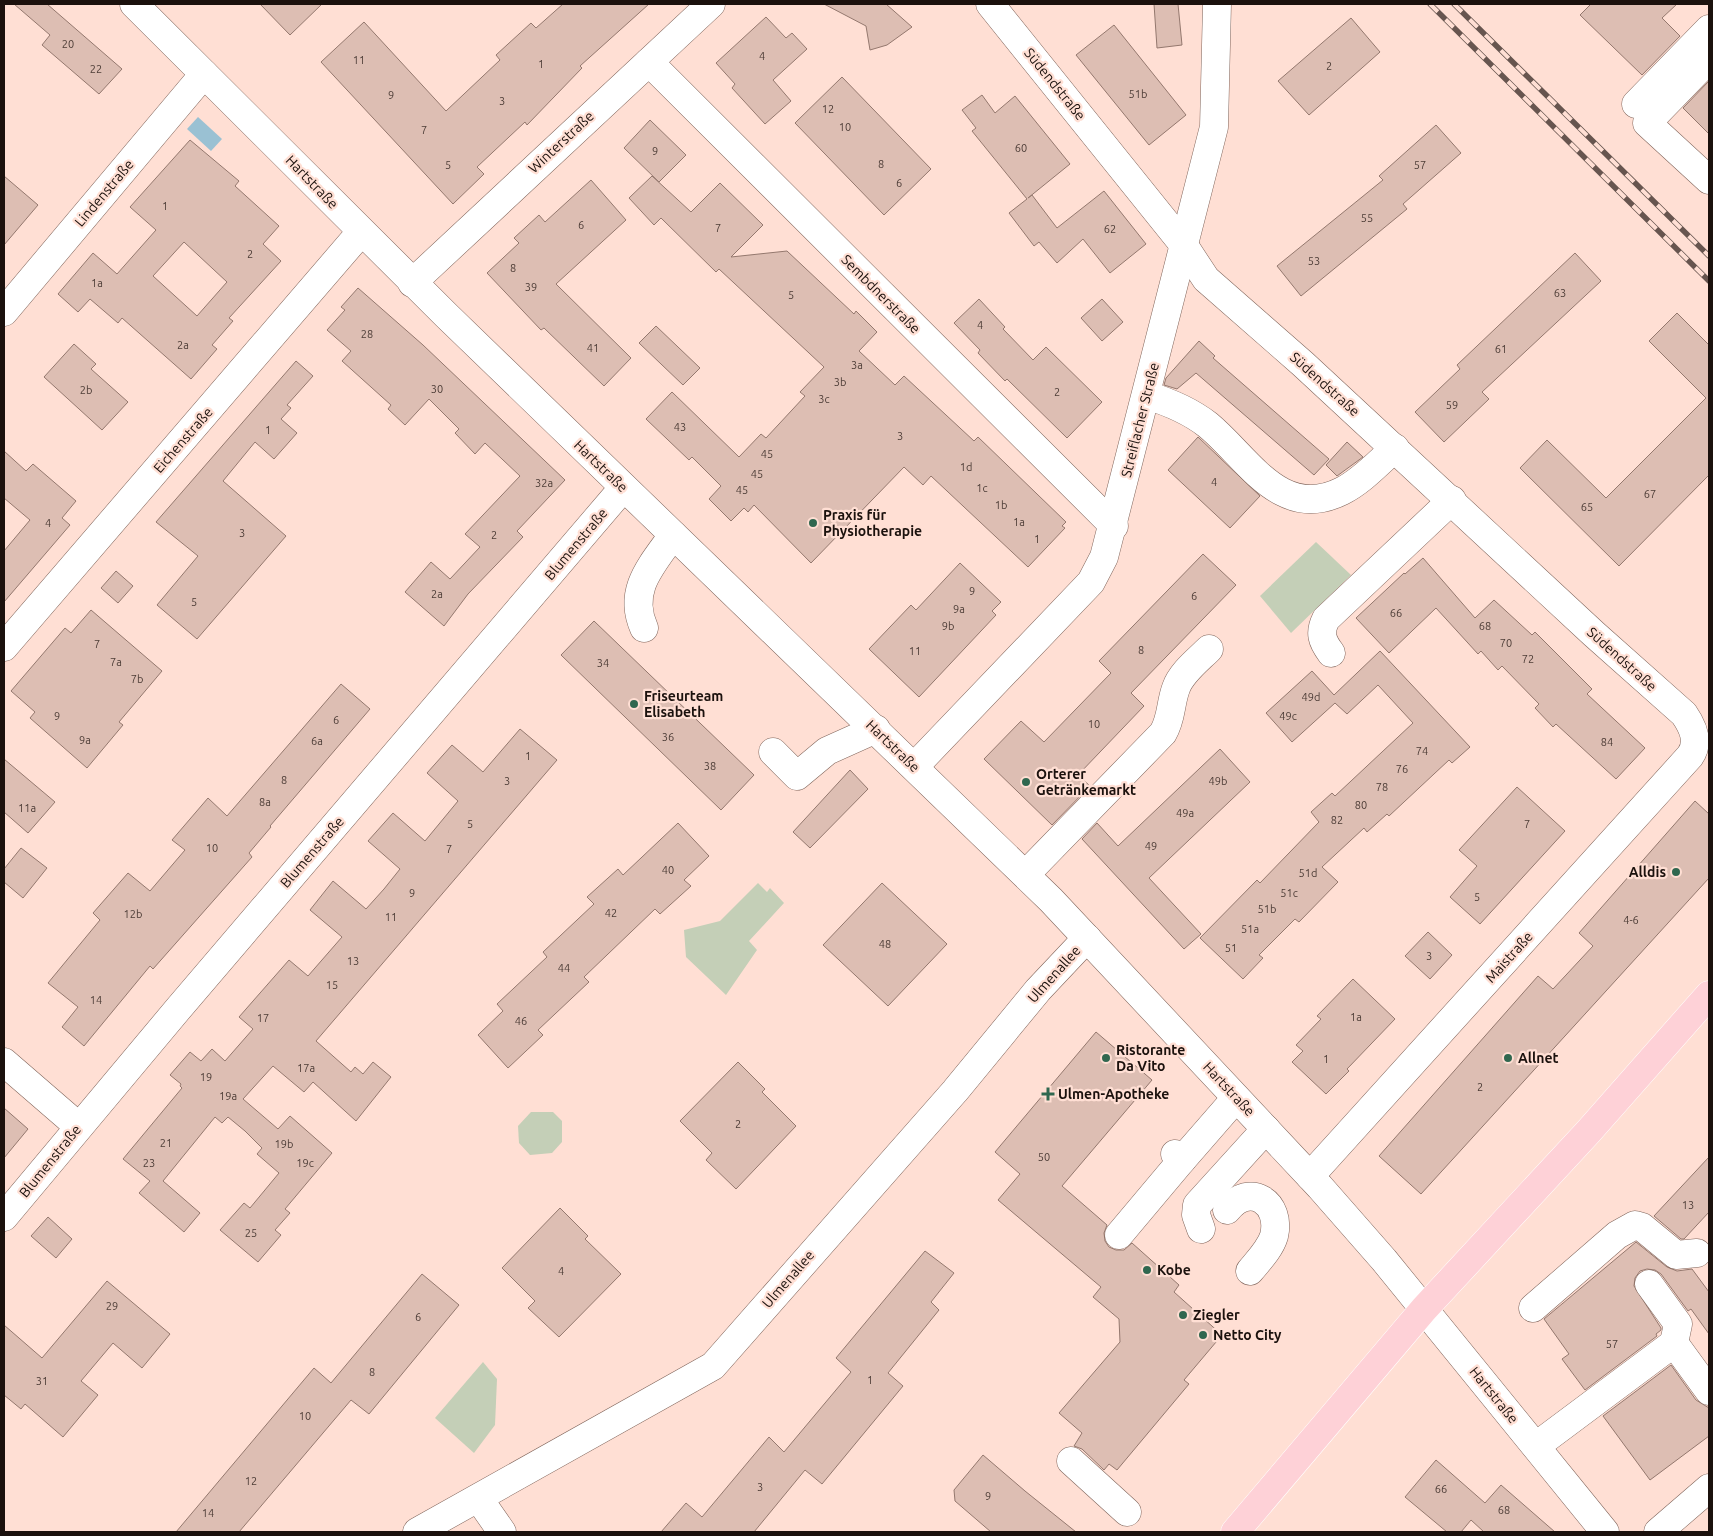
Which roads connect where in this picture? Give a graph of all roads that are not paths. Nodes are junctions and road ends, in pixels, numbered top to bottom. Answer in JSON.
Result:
{"nodes":[{"id":1,"x":711,"y":4,"type":"edge"},
{"id":2,"x":990,"y":4,"type":"edge"},
{"id":3,"x":1216,"y":4,"type":"edge"},
{"id":4,"x":146,"y":8,"type":"edge"},
{"id":5,"x":1709,"y":29,"type":"edge"},
{"id":6,"x":1709,"y":59,"type":"edge"},
{"id":7,"x":649,"y":62,"type":"junction"},
{"id":8,"x":204,"y":74,"type":"junction"},
{"id":9,"x":1636,"y":104,"type":"dead end"},
{"id":10,"x":1709,"y":180,"type":"edge"},
{"id":11,"x":361,"y":232,"type":"junction"},
{"id":12,"x":1183,"y":244,"type":"junction"},
{"id":13,"x":412,"y":283,"type":"junction"},
{"id":14,"x":4,"y":312,"type":"edge"},
{"id":15,"x":1146,"y":395,"type":"junction"},
{"id":16,"x":1395,"y":448,"type":"junction"},
{"id":17,"x":623,"y":488,"type":"junction"},
{"id":18,"x":1452,"y":500,"type":"junction"},
{"id":19,"x":1114,"y":526,"type":"junction"},
{"id":20,"x":673,"y":535,"type":"junction"},
{"id":21,"x":644,"y":628,"type":"dead end"},
{"id":22,"x":4,"y":647,"type":"edge"},
{"id":23,"x":1208,"y":649,"type":"dead end"},
{"id":24,"x":1331,"y":653,"type":"dead end"},
{"id":25,"x":876,"y":729,"type":"junction"},
{"id":26,"x":1694,"y":732,"type":"joint"},
{"id":27,"x":773,"y":752,"type":"dead end"},
{"id":28,"x":915,"y":766,"type":"junction"},
{"id":29,"x":1026,"y":874,"type":"junction"},
{"id":30,"x":1087,"y":938,"type":"junction"},
{"id":31,"x":1709,"y":995,"type":"edge"},
{"id":32,"x":4,"y":1062,"type":"edge"},
{"id":33,"x":1236,"y":1098,"type":"junction"},
{"id":34,"x":78,"y":1126,"type":"junction"},
{"id":35,"x":1266,"y":1129,"type":"junction"},
{"id":36,"x":1310,"y":1176,"type":"junction"},
{"id":37,"x":1227,"y":1210,"type":"dead end"},
{"id":38,"x":4,"y":1218,"type":"edge"},
{"id":39,"x":1201,"y":1229,"type":"dead end"},
{"id":40,"x":1119,"y":1234,"type":"dead end"},
{"id":41,"x":1705,"y":1254,"type":"edge"},
{"id":42,"x":1250,"y":1271,"type":"dead end"},
{"id":43,"x":1649,"y":1284,"type":"dead end"},
{"id":44,"x":1533,"y":1308,"type":"dead end"},
{"id":45,"x":1424,"y":1309,"type":"junction"},
{"id":46,"x":1674,"y":1343,"type":"junction"},
{"id":47,"x":1709,"y":1391,"type":"edge"},
{"id":48,"x":1536,"y":1446,"type":"junction"},
{"id":49,"x":1070,"y":1462,"type":"dead end"},
{"id":50,"x":1709,"y":1488,"type":"edge"},
{"id":51,"x":480,"y":1498,"type":"junction"},
{"id":52,"x":1126,"y":1512,"type":"dead end"},
{"id":53,"x":417,"y":1532,"type":"edge"},
{"id":54,"x":502,"y":1532,"type":"edge"},
{"id":55,"x":1235,"y":1532,"type":"edge"},
{"id":56,"x":1605,"y":1532,"type":"edge"},
{"id":57,"x":1658,"y":1532,"type":"edge"}],
"edges":[{"from":1,"to":7,"type":"street","name":"Winterstraße"},
{"from":2,"to":12,"type":"street","name":"Südendstraße"},
{"from":3,"to":12,"type":"street","name":"Streiflacher Straße"},
{"from":4,"to":8,"type":"street","name":"Hartstraße"},
{"from":5,"to":9,"type":"street"},
{"from":6,"to":10,"type":"street"},
{"from":7,"to":13,"type":"street","name":"Winterstraße"},
{"from":7,"to":19,"type":"street","name":"Sembdnerstraße"},
{"from":8,"to":11,"type":"street","name":"Hartstraße"},
{"from":8,"to":14,"type":"street","name":"Lindenstraße"},
{"from":11,"to":13,"type":"street","name":"Hartstraße"},
{"from":11,"to":22,"type":"street","name":"Eichenstraße"},
{"from":12,"to":15,"type":"street","name":"Streiflacher Straße"},
{"from":12,"to":16,"type":"street","name":"Südendstraße"},
{"from":13,"to":17,"type":"street","name":"Hartstraße"},
{"from":15,"to":16,"type":"street"},
{"from":15,"to":19,"type":"street","name":"Streiflacher Straße"},
{"from":16,"to":18,"type":"street","name":"Südendstraße"},
{"from":17,"to":20,"type":"street","name":"Hartstraße"},
{"from":17,"to":34,"type":"street","name":"Blumenstraße"},
{"from":18,"to":24,"type":"street"},
{"from":18,"to":26,"type":"street","name":"Südendstraße"},
{"from":19,"to":28,"type":"street","name":"Streiflacher Straße"},
{"from":20,"to":21,"type":"street"},
{"from":20,"to":25,"type":"street","name":"Hartstraße"},
{"from":23,"to":29,"type":"street"},
{"from":25,"to":27,"type":"street"},
{"from":25,"to":28,"type":"street","name":"Hartstraße"},
{"from":26,"to":36,"type":"street","name":"Maistraße"},
{"from":28,"to":29,"type":"street","name":"Hartstraße"},
{"from":29,"to":30,"type":"street","name":"Hartstraße"},
{"from":30,"to":33,"type":"street","name":"Hartstraße"},
{"from":30,"to":51,"type":"street","name":"Ulmenallee"},
{"from":31,"to":45,"type":"main road"},
{"from":32,"to":34,"type":"street"},
{"from":33,"to":35,"type":"street","name":"Hartstraße"},
{"from":33,"to":40,"type":"street"},
{"from":34,"to":38,"type":"street","name":"Blumenstraße"},
{"from":35,"to":36,"type":"street","name":"Hartstraße"},
{"from":35,"to":39,"type":"street"},
{"from":36,"to":45,"type":"street","name":"Hartstraße"},
{"from":37,"to":42,"type":"street"},
{"from":41,"to":44,"type":"street"},
{"from":43,"to":46,"type":"street"},
{"from":45,"to":48,"type":"street","name":"Hartstraße"},
{"from":45,"to":55,"type":"main road"},
{"from":46,"to":47,"type":"street"},
{"from":46,"to":48,"type":"street"},
{"from":48,"to":56,"type":"street","name":"Hartstraße"},
{"from":49,"to":52,"type":"street"},
{"from":50,"to":57,"type":"street"},
{"from":51,"to":53,"type":"street","name":"Ulmenallee"},
{"from":51,"to":54,"type":"street"}]}
